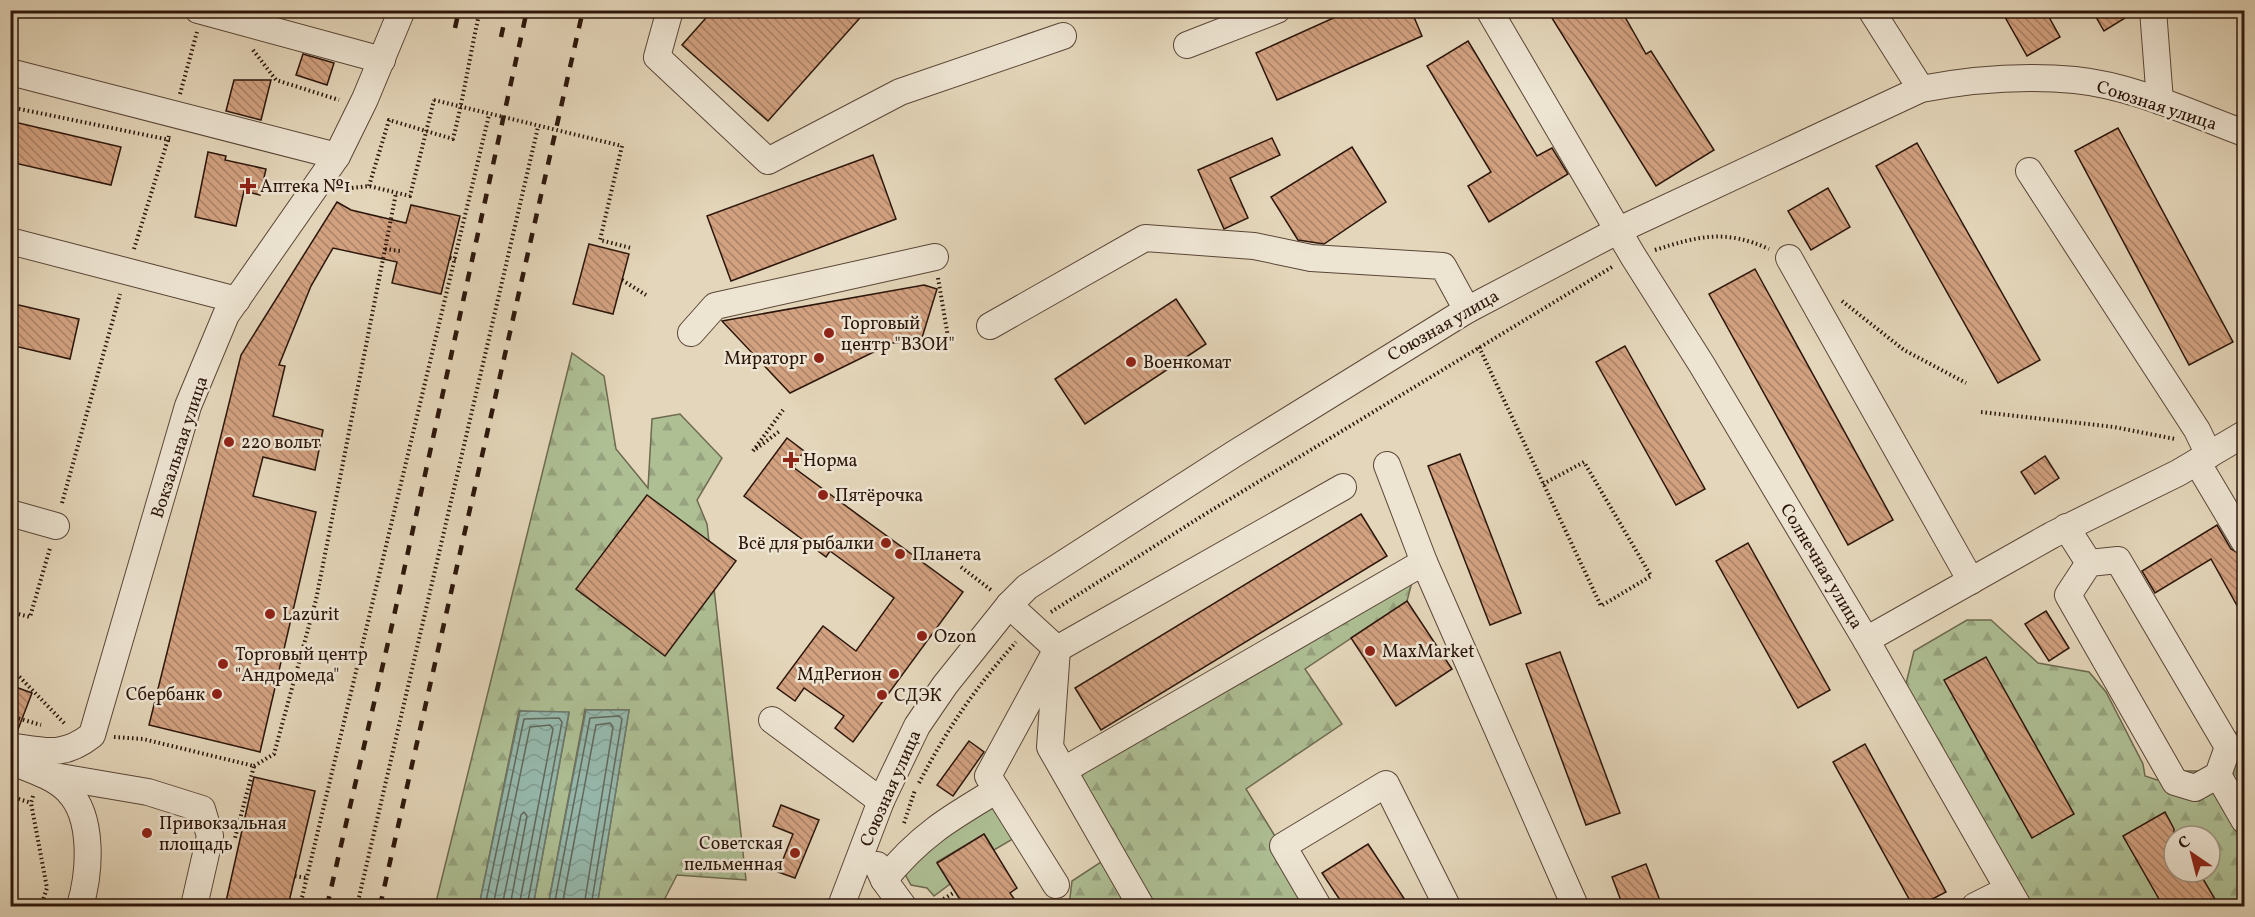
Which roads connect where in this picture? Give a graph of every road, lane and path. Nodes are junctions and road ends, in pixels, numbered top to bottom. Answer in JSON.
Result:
{"nodes":[{"id":1,"x":402,"y":10,"type":"edge"},
{"id":2,"x":480,"y":10,"type":"edge"},
{"id":3,"x":670,"y":10,"type":"edge"},
{"id":4,"x":1277,"y":10,"type":"edge"},
{"id":5,"x":1489,"y":10,"type":"edge"},
{"id":6,"x":1871,"y":10,"type":"edge"},
{"id":7,"x":2153,"y":10,"type":"edge"},
{"id":8,"x":200,"y":11,"type":"edge"},
{"id":9,"x":229,"y":19,"type":"junction"},
{"id":10,"x":1064,"y":36,"type":"dead end"},
{"id":11,"x":1187,"y":45,"type":"dead end"},
{"id":12,"x":382,"y":60,"type":"junction"},
{"id":13,"x":10,"y":72,"type":"edge"},
{"id":14,"x":1921,"y":89,"type":"junction"},
{"id":15,"x":342,"y":101,"type":"dead end"},
{"id":16,"x":2160,"y":101,"type":"junction"},
{"id":17,"x":10,"y":107,"type":"edge"},
{"id":18,"x":175,"y":114,"type":"junction"},
{"id":19,"x":538,"y":127,"type":"junction"},
{"id":20,"x":426,"y":132,"type":"junction"},
{"id":21,"x":2244,"y":133,"type":"edge"},
{"id":22,"x":168,"y":140,"type":"junction"},
{"id":23,"x":621,"y":147,"type":"junction"},
{"id":24,"x":337,"y":156,"type":"junction"},
{"id":25,"x":2029,"y":171,"type":"dead end"},
{"id":26,"x":369,"y":186,"type":"junction"},
{"id":27,"x":312,"y":192,"type":"junction"},
{"id":28,"x":396,"y":193,"type":"junction"},
{"id":29,"x":1619,"y":230,"type":"junction"},
{"id":30,"x":10,"y":241,"type":"edge"},
{"id":31,"x":1675,"y":243,"type":"dead end"},
{"id":32,"x":599,"y":246,"type":"dead end"},
{"id":33,"x":631,"y":248,"type":"dead end"},
{"id":34,"x":385,"y":249,"type":"junction"},
{"id":35,"x":400,"y":251,"type":"dead end"},
{"id":36,"x":935,"y":257,"type":"joint"},
{"id":37,"x":450,"y":258,"type":"dead end"},
{"id":38,"x":1789,"y":258,"type":"joint"},
{"id":39,"x":456,"y":260,"type":"junction"},
{"id":40,"x":126,"y":271,"type":"junction"},
{"id":41,"x":622,"y":280,"type":"dead end"},
{"id":42,"x":1806,"y":292,"type":"junction"},
{"id":43,"x":646,"y":295,"type":"dead end"},
{"id":44,"x":237,"y":300,"type":"junction"},
{"id":45,"x":1467,"y":310,"type":"junction"},
{"id":46,"x":990,"y":326,"type":"dead end"},
{"id":47,"x":691,"y":333,"type":"dead end"},
{"id":48,"x":948,"y":337,"type":"dead end"},
{"id":49,"x":1479,"y":346,"type":"dead end"},
{"id":50,"x":1966,"y":383,"type":"dead end"},
{"id":51,"x":783,"y":410,"type":"dead end"},
{"id":52,"x":1981,"y":412,"type":"dead end"},
{"id":53,"x":781,"y":430,"type":"dead end"},
{"id":54,"x":2244,"y":434,"type":"edge"},
{"id":55,"x":2178,"y":440,"type":"dead end"},
{"id":56,"x":2203,"y":459,"type":"junction"},
{"id":57,"x":1387,"y":465,"type":"dead end"},
{"id":58,"x":1543,"y":484,"type":"junction"},
{"id":59,"x":1343,"y":487,"type":"dead end"},
{"id":60,"x":10,"y":513,"type":"edge"},
{"id":61,"x":56,"y":526,"type":"junction"},
{"id":62,"x":2066,"y":527,"type":"junction"},
{"id":63,"x":2244,"y":541,"type":"edge"},
{"id":64,"x":1424,"y":562,"type":"junction"},
{"id":65,"x":2089,"y":562,"type":"junction"},
{"id":66,"x":961,"y":567,"type":"dead end"},
{"id":67,"x":1971,"y":581,"type":"junction"},
{"id":68,"x":1002,"y":598,"type":"junction"},
{"id":69,"x":10,"y":612,"type":"edge"},
{"id":70,"x":1866,"y":640,"type":"junction"},
{"id":71,"x":1056,"y":649,"type":"junction"},
{"id":72,"x":10,"y":667,"type":"edge"},
{"id":73,"x":58,"y":715,"type":"dead end"},
{"id":74,"x":772,"y":720,"type":"dead end"},
{"id":75,"x":10,"y":746,"type":"edge"},
{"id":76,"x":10,"y":761,"type":"edge"},
{"id":77,"x":45,"y":763,"type":"junction"},
{"id":78,"x":254,"y":766,"type":"dead end"},
{"id":79,"x":1064,"y":770,"type":"junction"},
{"id":80,"x":2218,"y":775,"type":"junction"},
{"id":81,"x":111,"y":786,"type":"junction"},
{"id":82,"x":997,"y":790,"type":"junction"},
{"id":83,"x":10,"y":796,"type":"edge"},
{"id":84,"x":881,"y":801,"type":"junction"},
{"id":85,"x":31,"y":802,"type":"junction"},
{"id":86,"x":83,"y":812,"type":"junction"},
{"id":87,"x":2244,"y":820,"type":"edge"},
{"id":88,"x":866,"y":840,"type":"junction"},
{"id":89,"x":295,"y":876,"type":"dead end"},
{"id":90,"x":307,"y":878,"type":"junction"},
{"id":91,"x":884,"y":880,"type":"junction"},
{"id":92,"x":1056,"y":885,"type":"dead end"},
{"id":93,"x":955,"y":892,"type":"dead end"},
{"id":94,"x":2013,"y":898,"type":"edge"},
{"id":95,"x":41,"y":906,"type":"edge"},
{"id":96,"x":80,"y":906,"type":"edge"},
{"id":97,"x":194,"y":906,"type":"edge"},
{"id":98,"x":300,"y":906,"type":"edge"},
{"id":99,"x":357,"y":906,"type":"edge"},
{"id":100,"x":841,"y":906,"type":"edge"},
{"id":101,"x":903,"y":906,"type":"edge"},
{"id":102,"x":932,"y":906,"type":"edge"},
{"id":103,"x":1141,"y":906,"type":"edge"},
{"id":104,"x":1318,"y":906,"type":"edge"},
{"id":105,"x":1447,"y":906,"type":"edge"},
{"id":106,"x":1575,"y":906,"type":"edge"},
{"id":107,"x":1975,"y":906,"type":"edge"}],
"edges":[{"from":1,"to":12,"type":"street","name":"Вокзальная улица"},
{"from":2,"to":20,"type":"path"},
{"from":3,"to":10,"type":"street"},
{"from":4,"to":11,"type":"street"},
{"from":5,"to":29,"type":"street","name":"Солнечная улица"},
{"from":6,"to":14,"type":"street"},
{"from":7,"to":16,"type":"street"},
{"from":8,"to":9,"type":"street"},
{"from":8,"to":18,"type":"path"},
{"from":9,"to":12,"type":"street"},
{"from":9,"to":15,"type":"path"},
{"from":12,"to":24,"type":"street","name":"Вокзальная улица"},
{"from":13,"to":18,"type":"street"},
{"from":14,"to":16,"type":"street","name":"Союзная улица"},
{"from":14,"to":29,"type":"street","name":"Союзная улица"},
{"from":16,"to":21,"type":"street","name":"Союзная улица"},
{"from":17,"to":22,"type":"path"},
{"from":18,"to":22,"type":"path"},
{"from":18,"to":24,"type":"street"},
{"from":19,"to":23,"type":"path","bridge":true},
{"from":19,"to":39,"type":"path","bridge":true},
{"from":19,"to":99,"type":"path"},
{"from":20,"to":23,"type":"path","bridge":true},
{"from":20,"to":26,"type":"path"},
{"from":20,"to":28,"type":"path"},
{"from":22,"to":40,"type":"path"},
{"from":23,"to":32,"type":"path"},
{"from":23,"to":33,"type":"path"},
{"from":24,"to":27,"type":"street","name":"Вокзальная улица"},
{"from":25,"to":56,"type":"street"},
{"from":26,"to":27,"type":"path"},
{"from":26,"to":28,"type":"path"},
{"from":27,"to":44,"type":"street","name":"Вокзальная улица"},
{"from":28,"to":34,"type":"path"},
{"from":29,"to":45,"type":"street","name":"Союзная улица"},
{"from":29,"to":70,"type":"street","name":"Солнечная улица"},
{"from":30,"to":40,"type":"street"},
{"from":31,"to":38,"type":"path"},
{"from":34,"to":35,"type":"path"},
{"from":34,"to":78,"type":"path"},
{"from":36,"to":47,"type":"street"},
{"from":36,"to":48,"type":"path"},
{"from":37,"to":39,"type":"path"},
{"from":38,"to":42,"type":"street"},
{"from":39,"to":90,"type":"path"},
{"from":40,"to":44,"type":"street"},
{"from":40,"to":61,"type":"path"},
{"from":41,"to":43,"type":"path"},
{"from":42,"to":50,"type":"path"},
{"from":42,"to":67,"type":"street"},
{"from":44,"to":77,"type":"street","name":"Вокзальная улица"},
{"from":45,"to":46,"type":"street"},
{"from":45,"to":68,"type":"street","name":"Союзная улица"},
{"from":49,"to":58,"type":"path"},
{"from":51,"to":53,"type":"path"},
{"from":52,"to":55,"type":"path"},
{"from":54,"to":56,"type":"street"},
{"from":56,"to":62,"type":"street"},
{"from":56,"to":63,"type":"street"},
{"from":57,"to":64,"type":"street"},
{"from":58,"to":58,"type":"path"},
{"from":59,"to":71,"type":"street"},
{"from":60,"to":61,"type":"street"},
{"from":61,"to":69,"type":"path"},
{"from":62,"to":65,"type":"street"},
{"from":62,"to":67,"type":"street"},
{"from":64,"to":79,"type":"street"},
{"from":64,"to":106,"type":"street"},
{"from":65,"to":80,"type":"street"},
{"from":65,"to":80,"type":"street"},
{"from":66,"to":68,"type":"path"},
{"from":67,"to":70,"type":"street"},
{"from":68,"to":71,"type":"street"},
{"from":68,"to":84,"type":"street","name":"Союзная улица"},
{"from":70,"to":94,"type":"street","name":"Солнечная улица"},
{"from":71,"to":79,"type":"street"},
{"from":71,"to":82,"type":"street"},
{"from":72,"to":73,"type":"path"},
{"from":74,"to":84,"type":"street"},
{"from":75,"to":77,"type":"street"},
{"from":76,"to":77,"type":"street"},
{"from":77,"to":81,"type":"street"},
{"from":77,"to":85,"type":"path"},
{"from":77,"to":86,"type":"street"},
{"from":79,"to":103,"type":"street"},
{"from":80,"to":87,"type":"street"},
{"from":81,"to":86,"type":"street"},
{"from":81,"to":97,"type":"street"},
{"from":82,"to":91,"type":"street"},
{"from":82,"to":92,"type":"street"},
{"from":83,"to":85,"type":"path"},
{"from":84,"to":88,"type":"street","name":"Союзная улица"},
{"from":85,"to":95,"type":"path"},
{"from":86,"to":96,"type":"street"},
{"from":88,"to":91,"type":"street"},
{"from":88,"to":100,"type":"street","name":"Союзная улица"},
{"from":89,"to":90,"type":"path"},
{"from":90,"to":98,"type":"path"},
{"from":91,"to":101,"type":"street"},
{"from":93,"to":102,"type":"path"},
{"from":94,"to":107,"type":"street"},
{"from":104,"to":105,"type":"street"}]}
